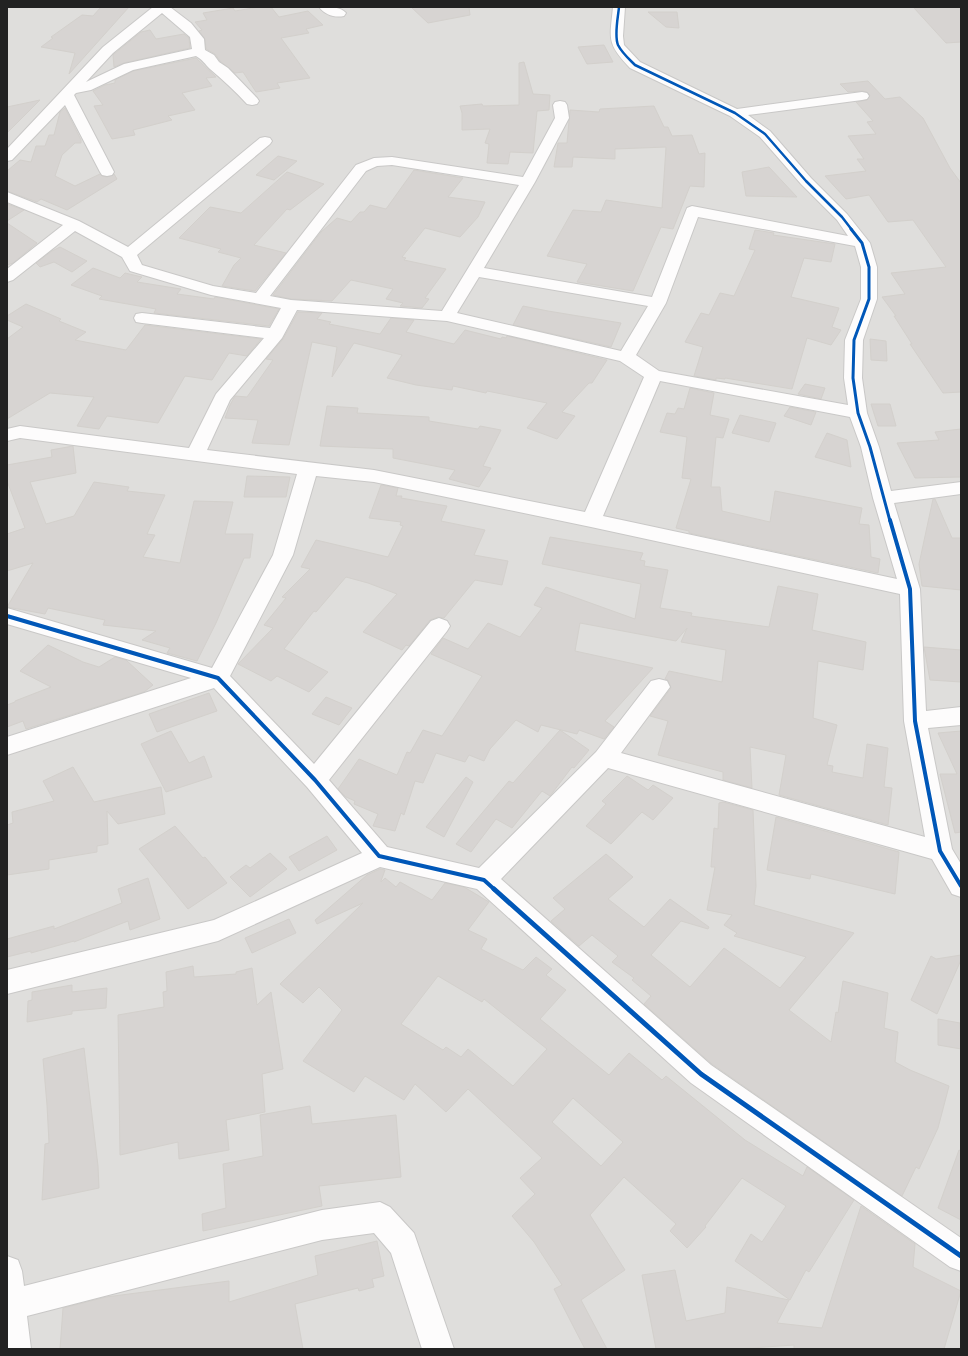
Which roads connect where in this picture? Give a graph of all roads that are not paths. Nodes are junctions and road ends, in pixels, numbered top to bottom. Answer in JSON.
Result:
{"nodes":[{"id":1,"x":161,"y":7,"type":"edge"},
{"id":2,"x":325,"y":7,"type":"edge"},
{"id":3,"x":623,"y":7,"type":"edge"},
{"id":4,"x":340,"y":13,"type":"dead end"},
{"id":5,"x":198,"y":52,"type":"junction"},
{"id":6,"x":70,"y":92,"type":"junction"},
{"id":7,"x":862,"y":96,"type":"dead end"},
{"id":8,"x":252,"y":101,"type":"dead end"},
{"id":9,"x":560,"y":105,"type":"dead end"},
{"id":10,"x":735,"y":113,"type":"junction"},
{"id":11,"x":265,"y":141,"type":"dead end"},
{"id":12,"x":7,"y":158,"type":"edge"},
{"id":13,"x":107,"y":172,"type":"dead end"},
{"id":14,"x":528,"y":182,"type":"junction"},
{"id":15,"x":7,"y":197,"type":"edge"},
{"id":16,"x":74,"y":224,"type":"junction"},
{"id":17,"x":862,"y":243,"type":"junction"},
{"id":18,"x":129,"y":254,"type":"junction"},
{"id":19,"x":473,"y":272,"type":"junction"},
{"id":20,"x":7,"y":277,"type":"edge"},
{"id":21,"x":259,"y":300,"type":"junction"},
{"id":22,"x":658,"y":303,"type":"junction"},
{"id":23,"x":291,"y":305,"type":"junction"},
{"id":24,"x":447,"y":316,"type":"junction"},
{"id":25,"x":142,"y":318,"type":"dead end"},
{"id":26,"x":276,"y":334,"type":"junction"},
{"id":27,"x":626,"y":357,"type":"junction"},
{"id":28,"x":654,"y":375,"type":"junction"},
{"id":29,"x":858,"y":413,"type":"junction"},
{"id":30,"x":7,"y":435,"type":"edge"},
{"id":31,"x":195,"y":455,"type":"junction"},
{"id":32,"x":308,"y":469,"type":"junction"},
{"id":33,"x":961,"y":488,"type":"edge"},
{"id":34,"x":883,"y":498,"type":"junction"},
{"id":35,"x":591,"y":520,"type":"junction"},
{"id":36,"x":910,"y":589,"type":"junction"},
{"id":37,"x":7,"y":616,"type":"edge"},
{"id":38,"x":439,"y":626,"type":"dead end"},
{"id":39,"x":218,"y":678,"type":"junction"},
{"id":40,"x":658,"y":687,"type":"dead end"},
{"id":41,"x":961,"y":716,"type":"edge"},
{"id":42,"x":915,"y":721,"type":"junction"},
{"id":43,"x":7,"y":746,"type":"edge"},
{"id":44,"x":604,"y":758,"type":"junction"},
{"id":45,"x":315,"y":780,"type":"junction"},
{"id":46,"x":940,"y":851,"type":"junction"},
{"id":47,"x":379,"y":856,"type":"junction"},
{"id":48,"x":484,"y":880,"type":"junction"},
{"id":49,"x":961,"y":886,"type":"edge"},
{"id":50,"x":7,"y":982,"type":"edge"},
{"id":51,"x":961,"y":1256,"type":"edge"},
{"id":52,"x":7,"y":1271,"type":"edge"},
{"id":53,"x":9,"y":1306,"type":"edge"},
{"id":54,"x":15,"y":1349,"type":"edge"},
{"id":55,"x":438,"y":1349,"type":"edge"}],
"edges":[{"from":1,"to":5,"type":"street"},
{"from":1,"to":6,"type":"street"},
{"from":2,"to":4,"type":"street"},
{"from":3,"to":10,"type":"street"},
{"from":5,"to":6,"type":"street"},
{"from":5,"to":8,"type":"street"},
{"from":6,"to":12,"type":"street"},
{"from":6,"to":13,"type":"street"},
{"from":7,"to":10,"type":"street"},
{"from":9,"to":14,"type":"street"},
{"from":10,"to":17,"type":"street"},
{"from":11,"to":18,"type":"street"},
{"from":14,"to":19,"type":"street"},
{"from":14,"to":21,"type":"street"},
{"from":15,"to":16,"type":"street"},
{"from":16,"to":18,"type":"street"},
{"from":16,"to":20,"type":"street"},
{"from":17,"to":22,"type":"street"},
{"from":17,"to":29,"type":"street"},
{"from":18,"to":21,"type":"street"},
{"from":19,"to":22,"type":"street"},
{"from":19,"to":24,"type":"street"},
{"from":21,"to":23,"type":"street"},
{"from":22,"to":27,"type":"street"},
{"from":23,"to":24,"type":"street"},
{"from":23,"to":26,"type":"street"},
{"from":24,"to":27,"type":"street"},
{"from":25,"to":26,"type":"street"},
{"from":26,"to":31,"type":"street"},
{"from":27,"to":28,"type":"street"},
{"from":28,"to":29,"type":"street"},
{"from":28,"to":35,"type":"street"},
{"from":29,"to":34,"type":"street"},
{"from":30,"to":31,"type":"street"},
{"from":31,"to":32,"type":"street"},
{"from":32,"to":35,"type":"street"},
{"from":32,"to":39,"type":"street"},
{"from":33,"to":34,"type":"street"},
{"from":34,"to":36,"type":"street"},
{"from":35,"to":36,"type":"street"},
{"from":36,"to":42,"type":"street"},
{"from":37,"to":39,"type":"street"},
{"from":38,"to":45,"type":"street"},
{"from":39,"to":43,"type":"street"},
{"from":39,"to":45,"type":"street"},
{"from":40,"to":44,"type":"street"},
{"from":41,"to":42,"type":"street"},
{"from":42,"to":46,"type":"street"},
{"from":44,"to":46,"type":"street"},
{"from":44,"to":48,"type":"street"},
{"from":45,"to":47,"type":"street"},
{"from":46,"to":49,"type":"street"},
{"from":47,"to":48,"type":"street"},
{"from":47,"to":50,"type":"street"},
{"from":48,"to":51,"type":"street"},
{"from":52,"to":53,"type":"street"},
{"from":53,"to":54,"type":"street"},
{"from":53,"to":55,"type":"street"}]}
